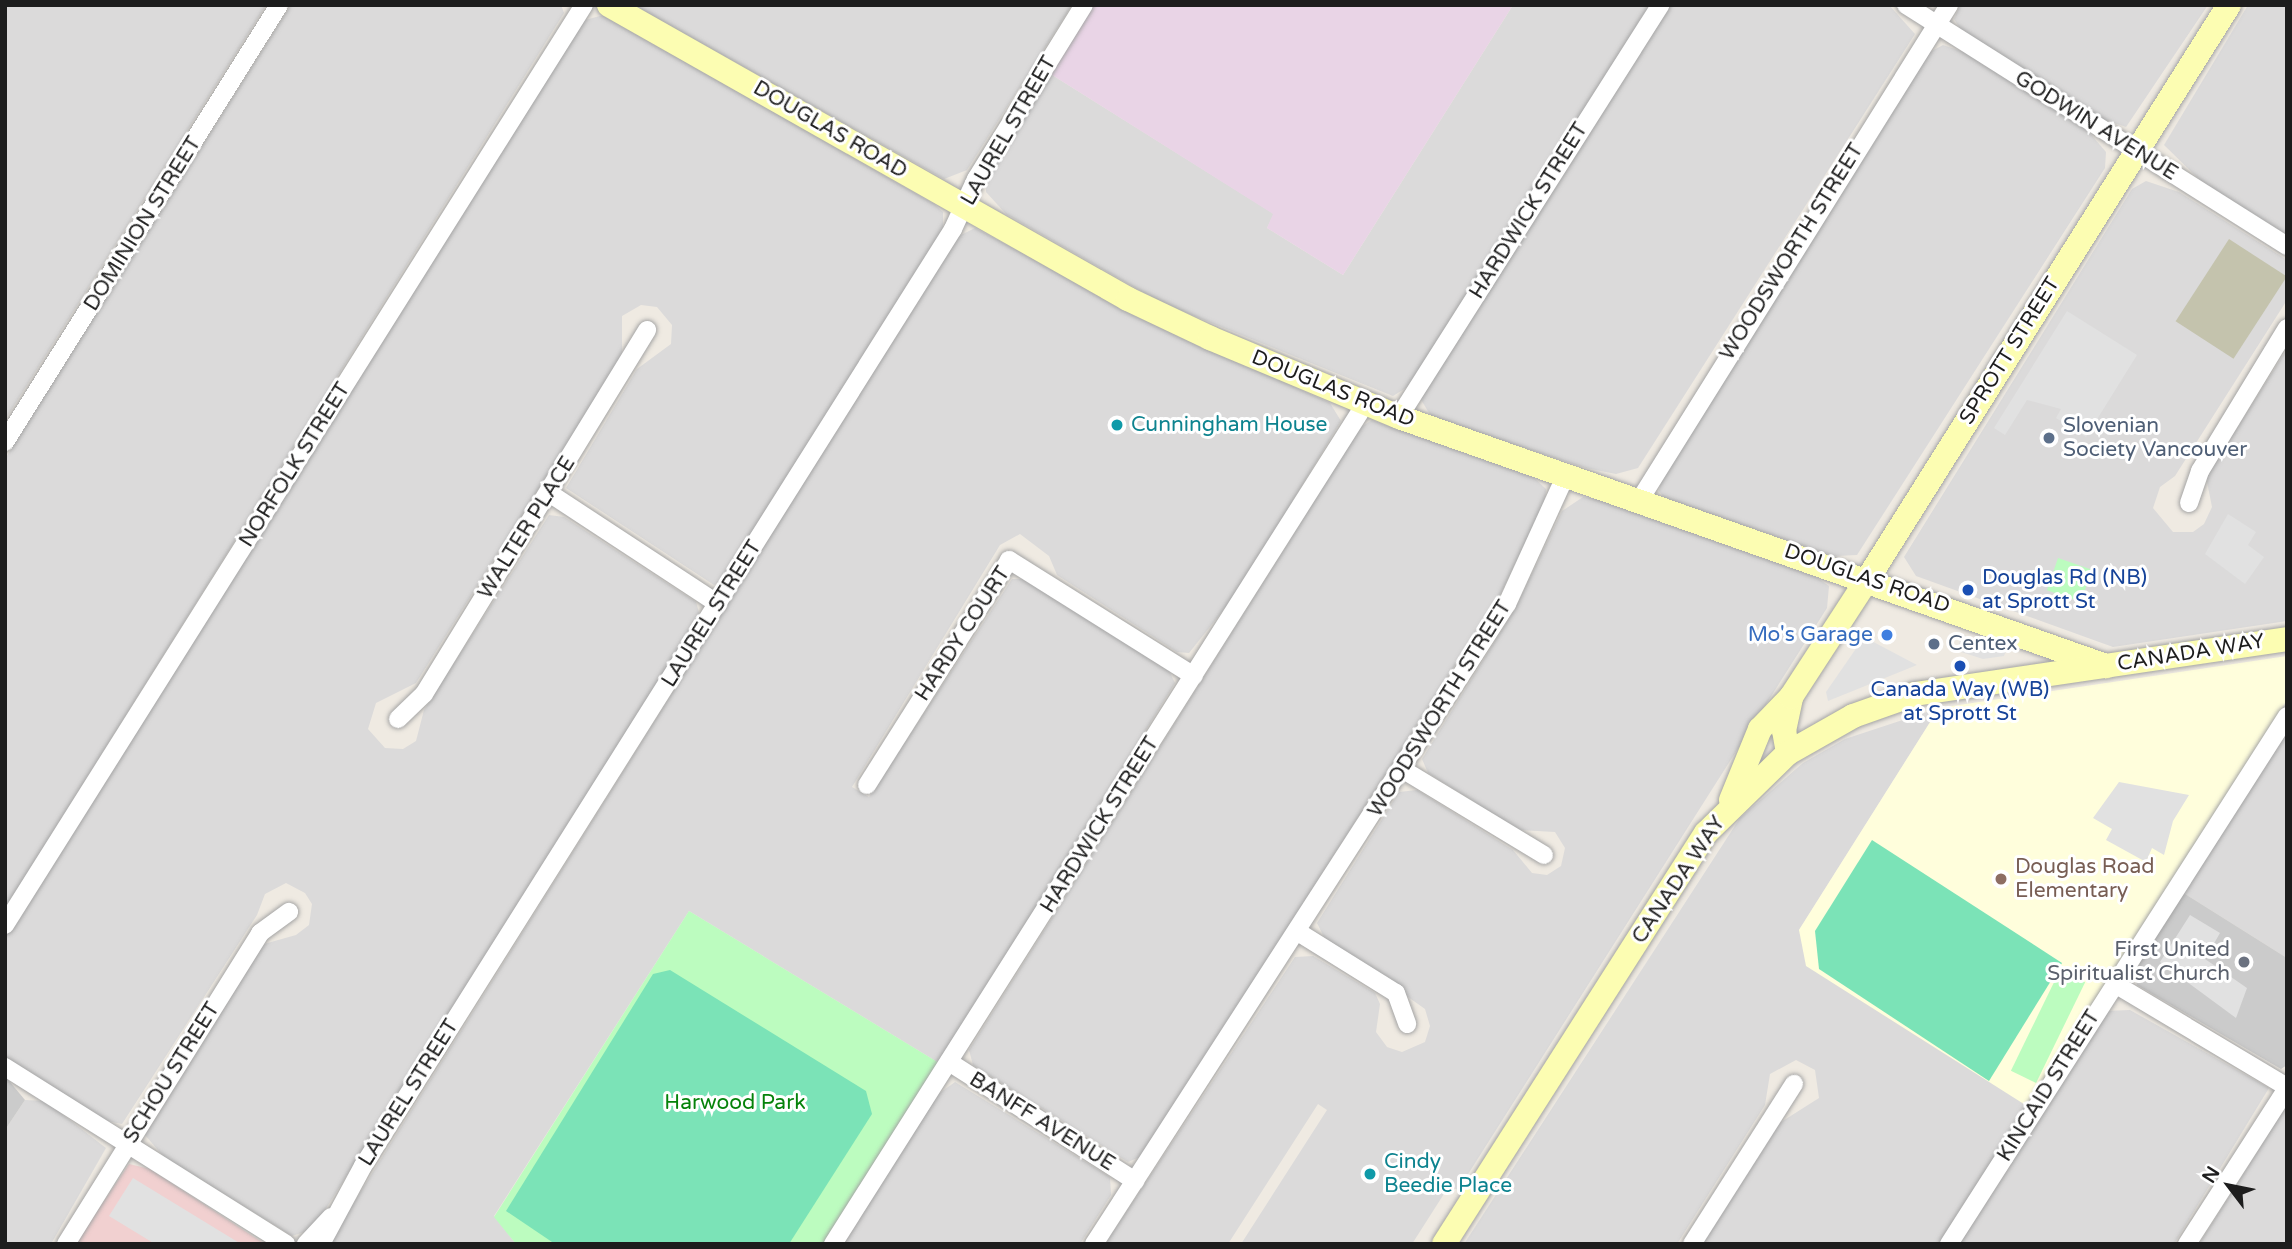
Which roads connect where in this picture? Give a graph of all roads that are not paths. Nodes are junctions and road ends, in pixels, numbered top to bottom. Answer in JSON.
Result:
{"nodes":[{"id":1,"x":279,"y":5,"type":"edge"},
{"id":2,"x":584,"y":5,"type":"edge"},
{"id":3,"x":608,"y":5,"type":"edge"},
{"id":4,"x":1084,"y":5,"type":"edge"},
{"id":5,"x":1660,"y":5,"type":"edge"},
{"id":6,"x":1906,"y":5,"type":"edge"},
{"id":7,"x":1949,"y":5,"type":"edge"},
{"id":8,"x":2229,"y":5,"type":"edge"},
{"id":9,"x":1936,"y":25,"type":"junction"},
{"id":10,"x":2136,"y":152,"type":"junction"},
{"id":11,"x":964,"y":206,"type":"junction"},
{"id":12,"x":2287,"y":246,"type":"edge"},
{"id":13,"x":2287,"y":328,"type":"edge"},
{"id":14,"x":647,"y":330,"type":"dead end"},
{"id":15,"x":1365,"y":404,"type":"junction"},
{"id":16,"x":1399,"y":418,"type":"junction"},
{"id":17,"x":5,"y":442,"type":"edge"},
{"id":18,"x":1565,"y":477,"type":"junction"},
{"id":19,"x":549,"y":493,"type":"junction"},
{"id":20,"x":1639,"y":501,"type":"junction"},
{"id":21,"x":2189,"y":503,"type":"dead end"},
{"id":22,"x":1867,"y":580,"type":"junction"},
{"id":23,"x":718,"y":604,"type":"junction"},
{"id":24,"x":2287,"y":639,"type":"edge"},
{"id":25,"x":2106,"y":666,"type":"junction"},
{"id":26,"x":1194,"y":676,"type":"junction"},
{"id":27,"x":1791,"y":697,"type":"junction"},
{"id":28,"x":2287,"y":716,"type":"edge"},
{"id":29,"x":398,"y":719,"type":"dead end"},
{"id":30,"x":1788,"y":753,"type":"junction"},
{"id":31,"x":1402,"y":769,"type":"junction"},
{"id":32,"x":867,"y":785,"type":"dead end"},
{"id":33,"x":1728,"y":808,"type":"junction"},
{"id":34,"x":1544,"y":855,"type":"dead end"},
{"id":35,"x":289,"y":912,"type":"dead end"},
{"id":36,"x":5,"y":925,"type":"edge"},
{"id":37,"x":1298,"y":932,"type":"junction"},
{"id":38,"x":2115,"y":984,"type":"junction"},
{"id":39,"x":1407,"y":1024,"type":"dead end"},
{"id":40,"x":949,"y":1062,"type":"junction"},
{"id":41,"x":5,"y":1067,"type":"edge"},
{"id":42,"x":1794,"y":1084,"type":"dead end"},
{"id":43,"x":2287,"y":1088,"type":"edge"},
{"id":44,"x":128,"y":1144,"type":"junction"},
{"id":45,"x":1135,"y":1181,"type":"junction"},
{"id":46,"x":331,"y":1217,"type":"junction"},
{"id":47,"x":66,"y":1244,"type":"edge"},
{"id":48,"x":286,"y":1244,"type":"edge"},
{"id":49,"x":306,"y":1244,"type":"edge"},
{"id":50,"x":321,"y":1244,"type":"edge"},
{"id":51,"x":833,"y":1244,"type":"edge"},
{"id":52,"x":1094,"y":1244,"type":"edge"},
{"id":53,"x":1444,"y":1244,"type":"edge"},
{"id":54,"x":1692,"y":1244,"type":"edge"},
{"id":55,"x":1949,"y":1244,"type":"edge"},
{"id":56,"x":2187,"y":1244,"type":"edge"}],
"edges":[{"from":1,"to":17,"type":"street","name":"DOMINION STREET"},
{"from":2,"to":36,"type":"street","name":"NORFOLK STREET"},
{"from":3,"to":11,"type":"main road","name":"DOUGLAS ROAD"},
{"from":4,"to":11,"type":"street","name":"LAUREL STREET"},
{"from":5,"to":16,"type":"street","name":"HARDWICK STREET"},
{"from":6,"to":9,"type":"street","name":"GODWIN AVENUE"},
{"from":7,"to":9,"type":"street","name":"WOODSWORTH STREET"},
{"from":8,"to":10,"type":"main road","name":"SPROTT STREET"},
{"from":9,"to":10,"type":"street","name":"GODWIN AVENUE"},
{"from":9,"to":20,"type":"street","name":"WOODSWORTH STREET"},
{"from":10,"to":12,"type":"street","name":"GODWIN AVENUE"},
{"from":10,"to":22,"type":"main road","name":"SPROTT STREET"},
{"from":11,"to":15,"type":"main road","name":"DOUGLAS ROAD"},
{"from":11,"to":23,"type":"street","name":"LAUREL STREET"},
{"from":13,"to":21,"type":"street"},
{"from":14,"to":19,"type":"street","name":"WALTER PLACE"},
{"from":15,"to":16,"type":"main road","name":"DOUGLAS ROAD"},
{"from":15,"to":26,"type":"street","name":"HARDWICK STREET"},
{"from":16,"to":18,"type":"main road","name":"DOUGLAS ROAD"},
{"from":18,"to":20,"type":"main road","name":"DOUGLAS ROAD"},
{"from":18,"to":31,"type":"street","name":"WOODSWORTH STREET"},
{"from":19,"to":23,"type":"street"},
{"from":19,"to":29,"type":"street","name":"WALTER PLACE"},
{"from":20,"to":22,"type":"main road","name":"DOUGLAS ROAD"},
{"from":22,"to":25,"type":"main road","name":"DOUGLAS ROAD"},
{"from":22,"to":27,"type":"main road","name":"SPROTT STREET"},
{"from":23,"to":46,"type":"street","name":"LAUREL STREET"},
{"from":24,"to":25,"type":"main road","name":"CANADA WAY"},
{"from":25,"to":30,"type":"main road","name":"CANADA WAY"},
{"from":26,"to":32,"type":"street","name":"HARDY COURT"},
{"from":26,"to":40,"type":"street","name":"HARDWICK STREET"},
{"from":27,"to":30,"type":"main road","name":"SPROTT STREET"},
{"from":27,"to":33,"type":"main road","name":"SPROTT STREET"},
{"from":28,"to":38,"type":"street","name":"KINCAID STREET"},
{"from":30,"to":33,"type":"main road","name":"CANADA WAY"},
{"from":31,"to":34,"type":"street"},
{"from":31,"to":37,"type":"street","name":"WOODSWORTH STREET"},
{"from":33,"to":53,"type":"main road","name":"CANADA WAY"},
{"from":35,"to":44,"type":"street","name":"SCHOU STREET"},
{"from":37,"to":39,"type":"street"},
{"from":37,"to":45,"type":"street","name":"WOODSWORTH STREET"},
{"from":38,"to":43,"type":"street"},
{"from":38,"to":55,"type":"street","name":"KINCAID STREET"},
{"from":40,"to":45,"type":"street","name":"BANFF AVENUE"},
{"from":40,"to":51,"type":"street","name":"HARDWICK STREET"},
{"from":41,"to":44,"type":"street"},
{"from":42,"to":54,"type":"street"},
{"from":43,"to":56,"type":"street"},
{"from":44,"to":47,"type":"street","name":"SCHOU STREET"},
{"from":44,"to":48,"type":"street"},
{"from":45,"to":52,"type":"street","name":"WOODSWORTH STREET"},
{"from":46,"to":49,"type":"street","name":"LAUREL STREET"},
{"from":46,"to":50,"type":"street","name":"LAUREL STREET"}]}
